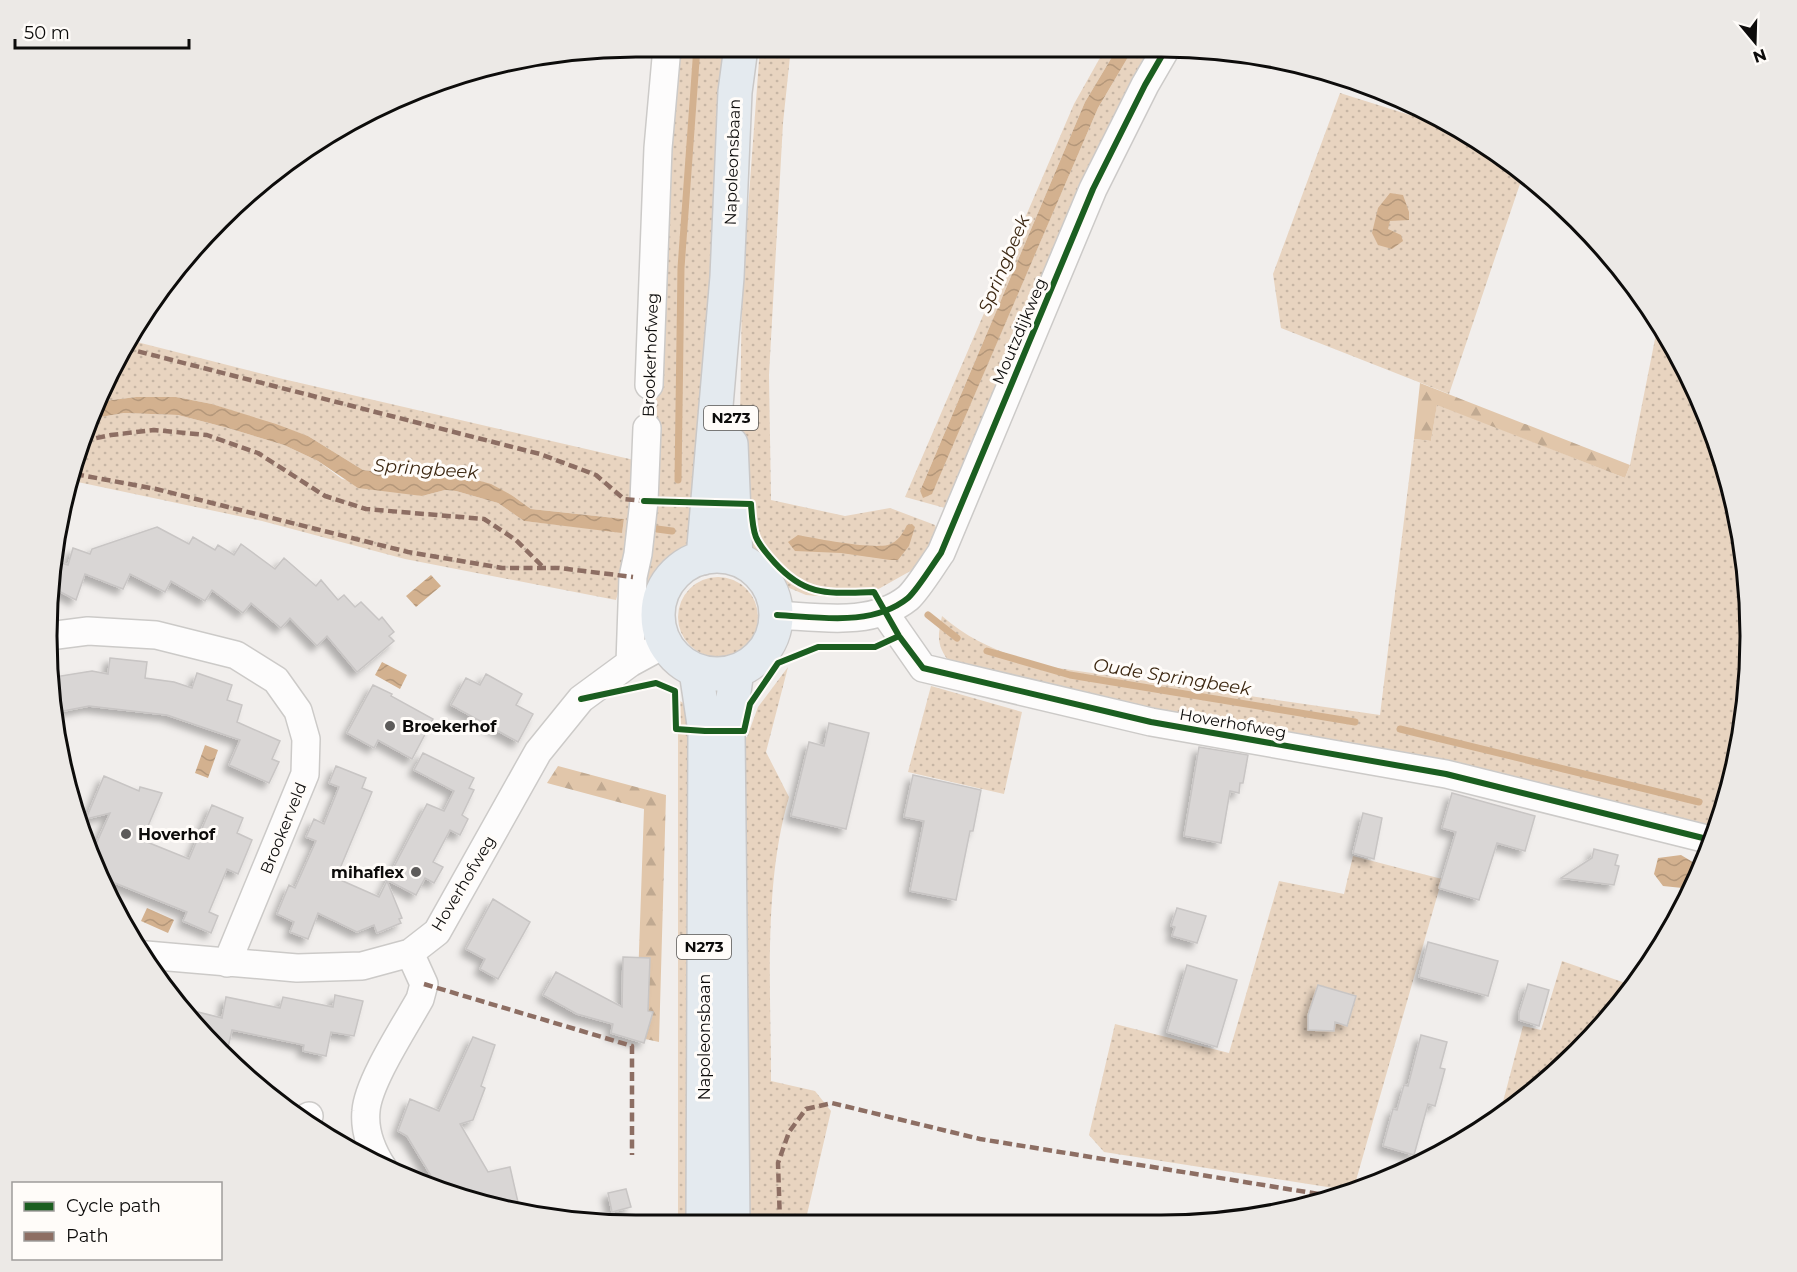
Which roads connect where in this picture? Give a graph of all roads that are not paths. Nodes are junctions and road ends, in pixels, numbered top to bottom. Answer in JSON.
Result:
{"nodes":[{"id":1,"x":666,"y":57,"type":"edge"},
{"id":2,"x":740,"y":57,"type":"edge"},
{"id":3,"x":1161,"y":57,"type":"edge"},
{"id":4,"x":728,"y":277,"type":"junction"},
{"id":5,"x":649,"y":385,"type":"dead end"},
{"id":6,"x":647,"y":428,"type":"dead end"},
{"id":7,"x":703,"y":558,"type":"junction"},
{"id":8,"x":736,"y":559,"type":"junction"},
{"id":9,"x":884,"y":612,"type":"junction"},
{"id":10,"x":777,"y":615,"type":"junction"},
{"id":11,"x":57,"y":635,"type":"edge"},
{"id":12,"x":665,"y":644,"type":"junction"},
{"id":13,"x":630,"y":663,"type":"junction"},
{"id":14,"x":696,"y":671,"type":"junction"},
{"id":15,"x":737,"y":671,"type":"junction"},
{"id":16,"x":1703,"y":838,"type":"edge"},
{"id":17,"x":410,"y":953,"type":"junction"},
{"id":18,"x":154,"y":956,"type":"edge"},
{"id":19,"x":227,"y":963,"type":"junction"},
{"id":20,"x":374,"y":1152,"type":"edge"},
{"id":21,"x":703,"y":1215,"type":"edge"},
{"id":22,"x":733,"y":1215,"type":"edge"}],
"edges":[{"from":1,"to":5,"type":"street","name":"Brookerhofweg"},
{"from":2,"to":4,"type":"main road","name":"Napoleonsbaan","number":"N273"},
{"from":3,"to":9,"type":"street","name":"Moutzdijkweg"},
{"from":4,"to":7,"type":"main road","name":"Napoleonsbaan","number":"N273"},
{"from":4,"to":8,"type":"main road","name":"Napoleonsbaan","number":"N273"},
{"from":6,"to":13,"type":"street","name":"Brookerhofweg"},
{"from":7,"to":8,"type":"main road"},
{"from":7,"to":12,"type":"main road"},
{"from":8,"to":10,"type":"main road"},
{"from":9,"to":10,"type":"street"},
{"from":9,"to":16,"type":"street","name":"Hoverhofweg"},
{"from":10,"to":15,"type":"main road"},
{"from":11,"to":19,"type":"street","name":"Brookerveld"},
{"from":12,"to":13,"type":"street","name":"Hoverhofweg"},
{"from":12,"to":14,"type":"main road"},
{"from":13,"to":17,"type":"street","name":"Hoverhofweg"},
{"from":14,"to":15,"type":"main road"},
{"from":14,"to":21,"type":"main road","name":"Napoleonsbaan","number":"N273"},
{"from":15,"to":22,"type":"main road","name":"Napoleonsbaan","number":"N273"},
{"from":17,"to":19,"type":"street","name":"Hoverhofweg"},
{"from":17,"to":20,"type":"street"},
{"from":18,"to":19,"type":"street","name":"Hoverhofweg"}]}
